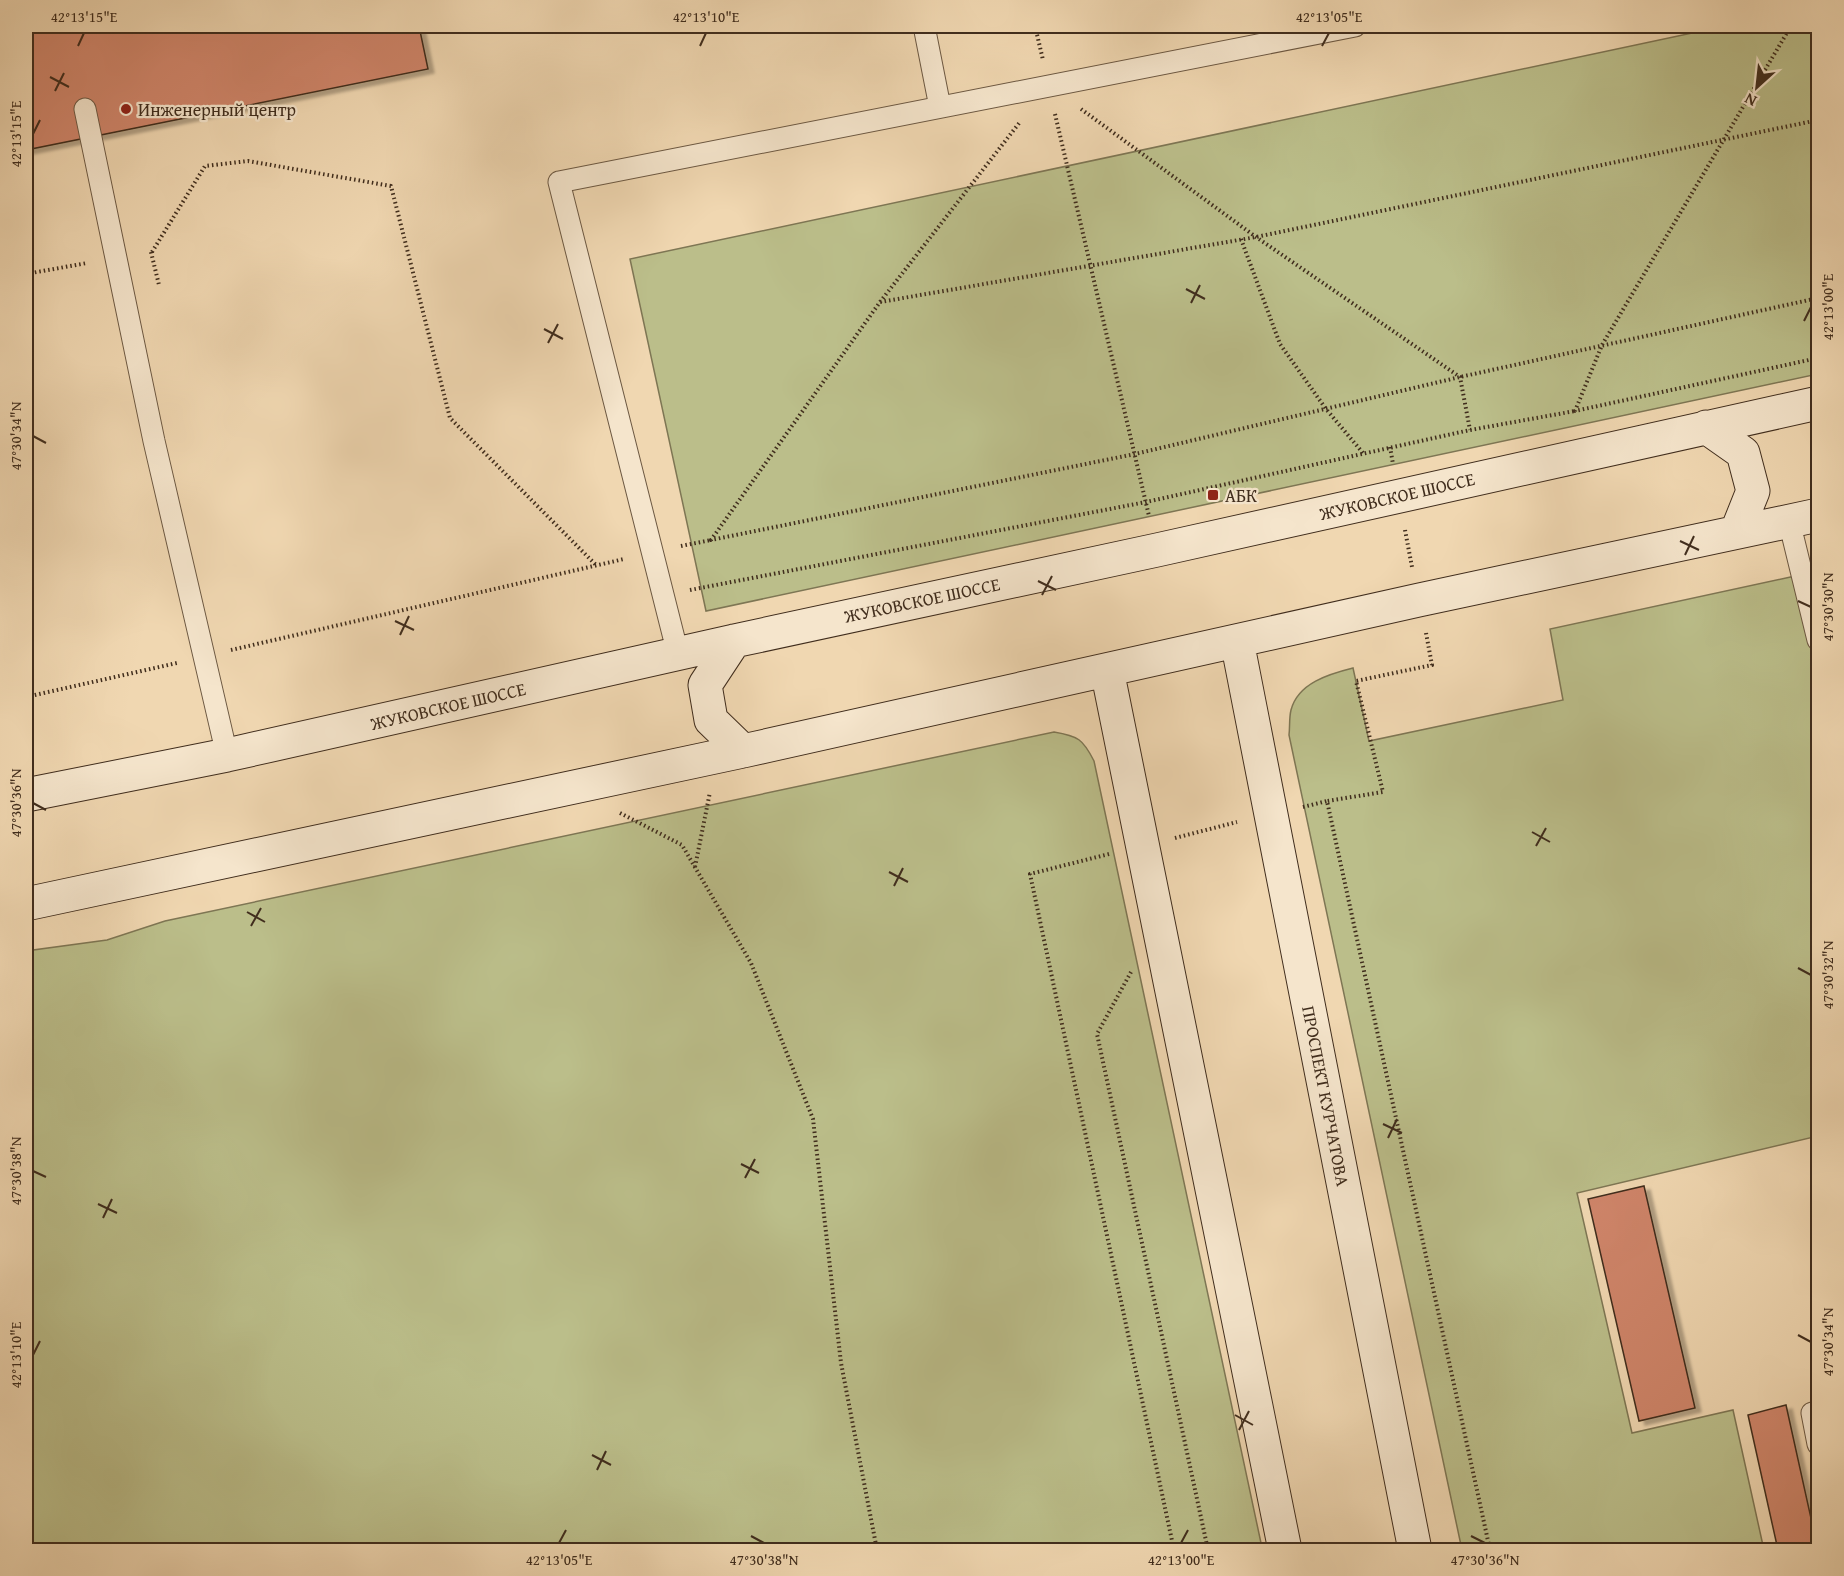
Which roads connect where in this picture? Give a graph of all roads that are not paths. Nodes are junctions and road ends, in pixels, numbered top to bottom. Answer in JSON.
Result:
{"nodes":[{"id":1,"x":924,"y":26,"type":"edge"},
{"id":2,"x":1355,"y":26,"type":"edge"},
{"id":3,"x":940,"y":107,"type":"junction"},
{"id":4,"x":86,"y":109,"type":"dead end"},
{"id":5,"x":1818,"y":403,"type":"edge"},
{"id":6,"x":1706,"y":427,"type":"junction"},
{"id":7,"x":1804,"y":518,"type":"edge"},
{"id":8,"x":1737,"y":531,"type":"junction"},
{"id":9,"x":1818,"y":640,"type":"edge"},
{"id":10,"x":734,"y":641,"type":"junction"},
{"id":11,"x":1237,"y":641,"type":"junction"},
{"id":12,"x":678,"y":654,"type":"junction"},
{"id":13,"x":1107,"y":670,"type":"junction"},
{"id":14,"x":730,"y":753,"type":"junction"},
{"id":15,"x":227,"y":755,"type":"junction"},
{"id":16,"x":26,"y":795,"type":"edge"},
{"id":17,"x":26,"y":904,"type":"edge"},
{"id":18,"x":1812,"y":1413,"type":"dead end"},
{"id":19,"x":1818,"y":1444,"type":"edge"},
{"id":20,"x":1285,"y":1551,"type":"edge"},
{"id":21,"x":1414,"y":1551,"type":"edge"}],
"edges":[{"from":1,"to":3,"type":"lane"},
{"from":2,"to":3,"type":"lane"},
{"from":3,"to":12,"type":"lane"},
{"from":4,"to":15,"type":"lane"},
{"from":5,"to":6,"type":"main road","name":"ЖУКОВСКОЕ ШОССЕ"},
{"from":6,"to":8,"type":"main road"},
{"from":6,"to":10,"type":"main road","name":"ЖУКОВСКОЕ ШОССЕ"},
{"from":7,"to":8,"type":"main road"},
{"from":7,"to":9,"type":"lane"},
{"from":8,"to":11,"type":"main road"},
{"from":10,"to":12,"type":"main road","name":"ЖУКОВСКОЕ ШОССЕ"},
{"from":10,"to":14,"type":"main road"},
{"from":11,"to":13,"type":"main road"},
{"from":11,"to":21,"type":"main road","name":"ПРОСПЕКТ КУРЧАТОВА"},
{"from":12,"to":15,"type":"main road","name":"ЖУКОВСКОЕ ШОССЕ"},
{"from":13,"to":14,"type":"main road"},
{"from":13,"to":20,"type":"main road"},
{"from":14,"to":17,"type":"main road"},
{"from":15,"to":16,"type":"main road","name":"ЖУКОВСКОЕ ШОССЕ"},
{"from":18,"to":19,"type":"lane"}]}
